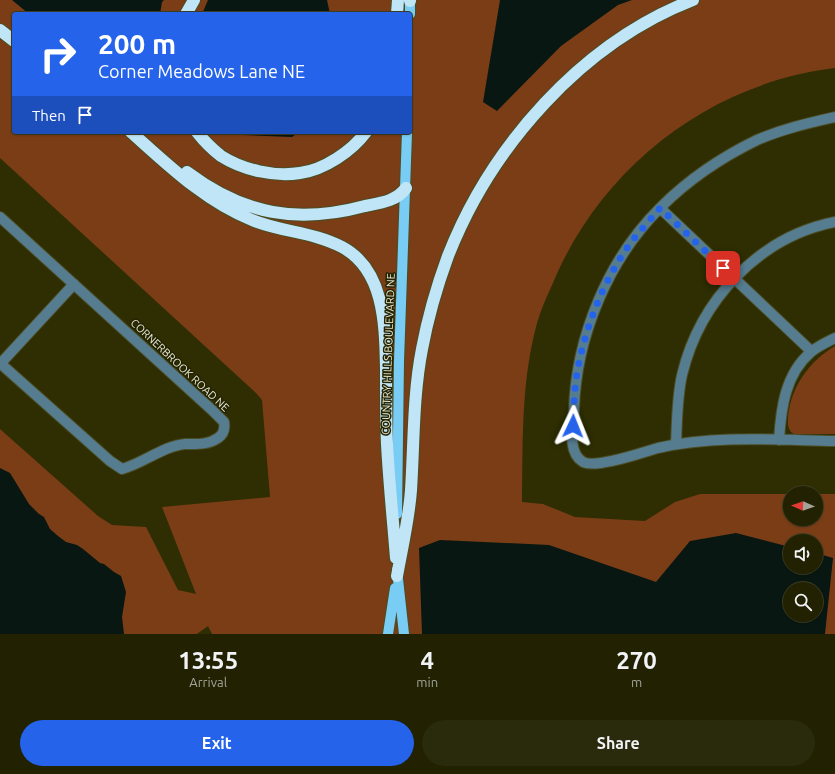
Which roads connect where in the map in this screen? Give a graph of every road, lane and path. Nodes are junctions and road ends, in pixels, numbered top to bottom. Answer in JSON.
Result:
{"nodes":[{"id":1,"x":194,"y":0,"type":"edge"},
{"id":2,"x":407,"y":0,"type":"edge"},
{"id":3,"x":693,"y":0,"type":"edge"},
{"id":4,"x":187,"y":12,"type":"edge"},
{"id":5,"x":398,"y":12,"type":"edge"},
{"id":6,"x":410,"y":12,"type":"edge"},
{"id":7,"x":0,"y":30,"type":"edge"},
{"id":8,"x":12,"y":39,"type":"edge"},
{"id":9,"x":835,"y":117,"type":"edge"},
{"id":10,"x":134,"y":134,"type":"edge"},
{"id":11,"x":135,"y":134,"type":"edge"},
{"id":12,"x":199,"y":134,"type":"edge"},
{"id":13,"x":364,"y":134,"type":"edge"},
{"id":14,"x":407,"y":134,"type":"edge"},
{"id":15,"x":406,"y":188,"type":"junction"},
{"id":16,"x":660,"y":208,"type":"junction"},
{"id":17,"x":0,"y":217,"type":"edge"},
{"id":18,"x":835,"y":222,"type":"edge"},
{"id":19,"x":734,"y":278,"type":"junction"},
{"id":20,"x":74,"y":284,"type":"junction"},
{"id":21,"x":835,"y":338,"type":"edge"},
{"id":22,"x":811,"y":351,"type":"junction"},
{"id":23,"x":1,"y":364,"type":"edge"},
{"id":24,"x":780,"y":440,"type":"junction"},
{"id":25,"x":835,"y":442,"type":"edge"},
{"id":26,"x":676,"y":444,"type":"junction"},
{"id":27,"x":397,"y":576,"type":"junction"},
{"id":28,"x":388,"y":634,"type":"edge"},
{"id":29,"x":404,"y":634,"type":"edge"}],
"edges":[{"from":1,"to":4,"type":"highway"},
{"from":2,"to":5,"type":"highway"},
{"from":2,"to":6,"type":"main road"},
{"from":3,"to":27,"type":"highway"},
{"from":7,"to":8,"type":"highway"},
{"from":9,"to":16,"type":"street"},
{"from":10,"to":27,"type":"highway"},
{"from":11,"to":15,"type":"highway"},
{"from":12,"to":13,"type":"highway"},
{"from":14,"to":15,"type":"main road","name":"COUNTRY HILLS BOULEVARD NE"},
{"from":15,"to":27,"type":"main road","name":"COUNTRY HILLS BOULEVARD NE"},
{"from":16,"to":19,"type":"street"},
{"from":16,"to":26,"type":"street"},
{"from":17,"to":20,"type":"street","name":"CORNERBROOK ROAD NE"},
{"from":18,"to":19,"type":"street"},
{"from":19,"to":22,"type":"street"},
{"from":19,"to":26,"type":"street"},
{"from":20,"to":23,"type":"street"},
{"from":20,"to":23,"type":"street","name":"CORNERBROOK ROAD NE"},
{"from":21,"to":22,"type":"street"},
{"from":22,"to":24,"type":"street"},
{"from":24,"to":25,"type":"street"},
{"from":24,"to":26,"type":"street"},
{"from":27,"to":28,"type":"main road","name":"COUNTRY HILLS BOULEVARD NE"},
{"from":27,"to":29,"type":"main road","name":"COUNTRY HILLS BOULEVARD NE"}]}
